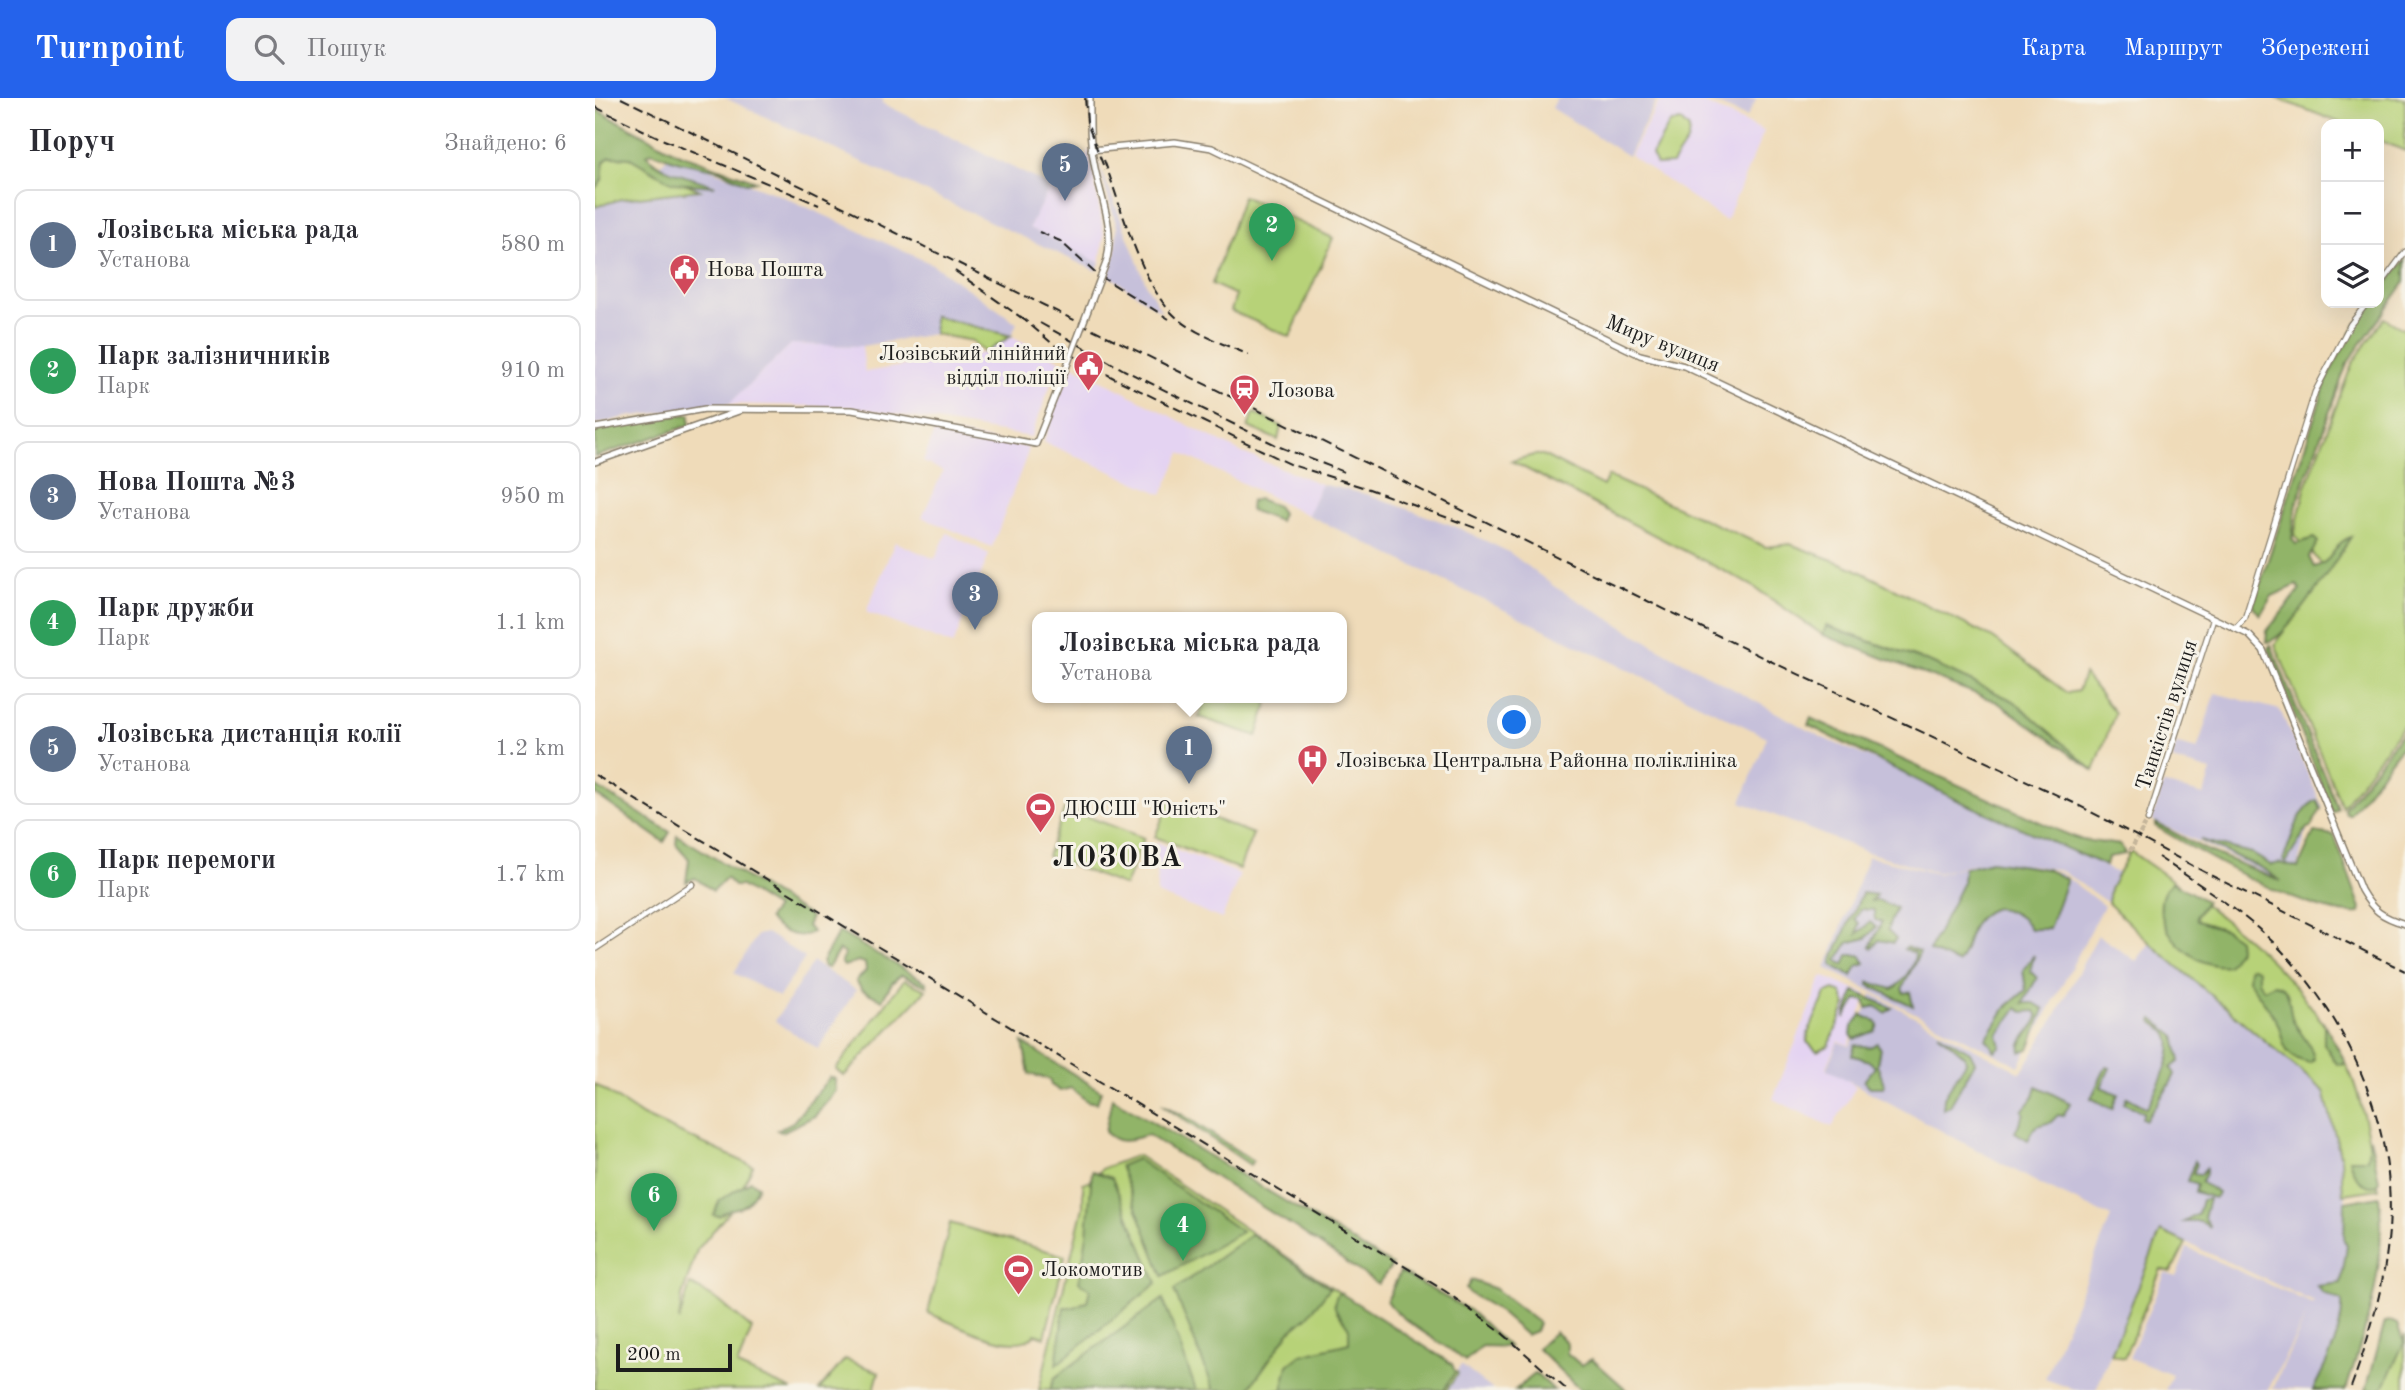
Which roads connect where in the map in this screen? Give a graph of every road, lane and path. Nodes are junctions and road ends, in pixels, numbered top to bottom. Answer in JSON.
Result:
{"nodes":[{"id":1,"x":1090,"y":98,"type":"edge"},
{"id":2,"x":1091,"y":150,"type":"junction"},
{"id":3,"x":2405,"y":252,"type":"edge"},
{"id":4,"x":2384,"y":280,"type":"edge"},
{"id":5,"x":2364,"y":308,"type":"edge"},
{"id":6,"x":742,"y":410,"type":"junction"},
{"id":7,"x":595,"y":428,"type":"edge"},
{"id":8,"x":595,"y":461,"type":"edge"},
{"id":9,"x":2213,"y":619,"type":"junction"},
{"id":10,"x":2237,"y":628,"type":"junction"},
{"id":11,"x":2148,"y":820,"type":"tunnel mouth"},
{"id":12,"x":693,"y":884,"type":"dead end"},
{"id":13,"x":2405,"y":924,"type":"edge"},
{"id":14,"x":595,"y":949,"type":"edge"}],
"edges":[{"from":1,"to":2,"type":"main road"},
{"from":2,"to":6,"type":"main road","bridge":true},
{"from":2,"to":9,"type":"main road","name":"Миру вулиця"},
{"from":3,"to":4,"type":"street"},
{"from":5,"to":10,"type":"street"},
{"from":6,"to":7,"type":"main road"},
{"from":6,"to":8,"type":"main road"},
{"from":9,"to":10,"type":"main road","name":"Миру вулиця"},
{"from":9,"to":11,"type":"street","name":"Танкістів вулиця"},
{"from":10,"to":13,"type":"main road"},
{"from":12,"to":14,"type":"street"}]}
